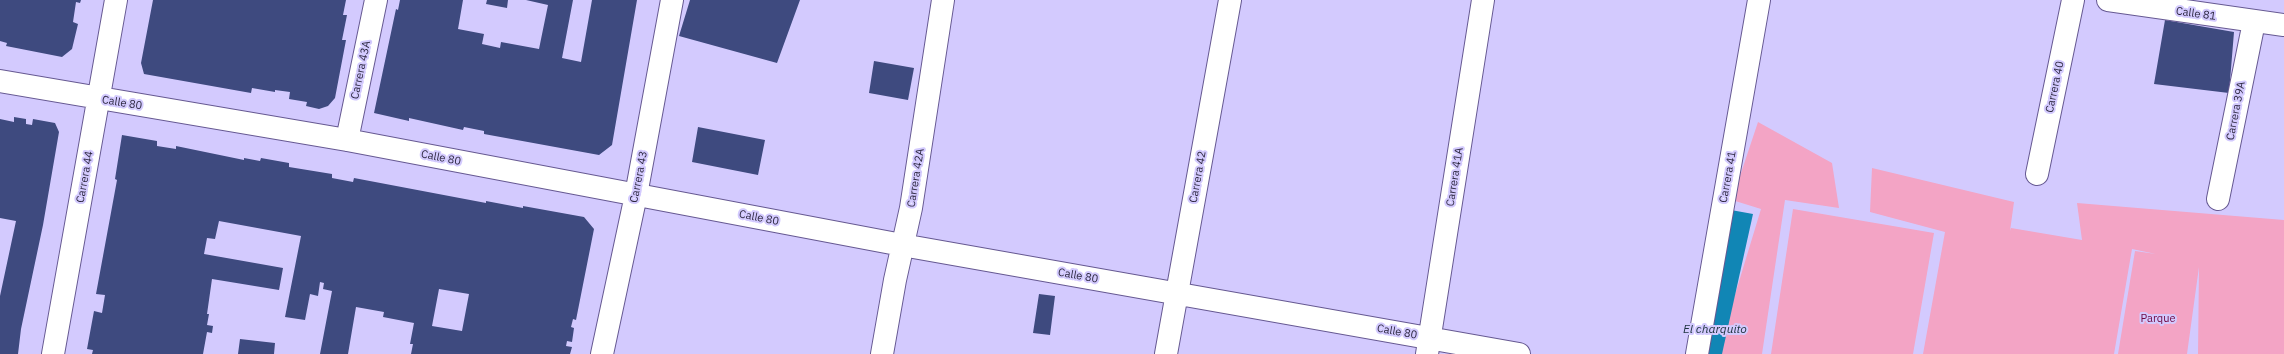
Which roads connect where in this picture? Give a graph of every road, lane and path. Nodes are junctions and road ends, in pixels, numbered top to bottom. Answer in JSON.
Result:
{"nodes":[{"id":1,"x":116,"y":0,"type":"edge"},
{"id":2,"x":376,"y":0,"type":"edge"},
{"id":3,"x":672,"y":0,"type":"edge"},
{"id":4,"x":943,"y":0,"type":"edge"},
{"id":5,"x":1230,"y":0,"type":"edge"},
{"id":6,"x":1482,"y":0,"type":"edge"},
{"id":7,"x":1759,"y":0,"type":"edge"},
{"id":8,"x":2073,"y":0,"type":"edge"},
{"id":9,"x":2108,"y":0,"type":"edge"},
{"id":10,"x":2140,"y":3,"type":"edge"},
{"id":11,"x":2254,"y":22,"type":"junction"},
{"id":12,"x":2284,"y":26,"type":"edge"},
{"id":13,"x":0,"y":81,"type":"edge"},
{"id":14,"x":97,"y":99,"type":"junction"},
{"id":15,"x":347,"y":140,"type":"junction"},
{"id":16,"x":2037,"y":174,"type":"dead end"},
{"id":17,"x":636,"y":195,"type":"junction"},
{"id":18,"x":2218,"y":199,"type":"dead end"},
{"id":19,"x":902,"y":245,"type":"junction"},
{"id":20,"x":1177,"y":294,"type":"junction"},
{"id":21,"x":1428,"y":346,"type":"edge"},
{"id":22,"x":53,"y":354,"type":"edge"},
{"id":23,"x":602,"y":354,"type":"edge"},
{"id":24,"x":882,"y":354,"type":"edge"},
{"id":25,"x":1166,"y":354,"type":"edge"},
{"id":26,"x":1519,"y":354,"type":"edge"},
{"id":27,"x":1696,"y":354,"type":"edge"}],
"edges":[{"from":1,"to":14,"type":"street","name":"Carrera 44"},
{"from":2,"to":15,"type":"street","name":"Carrera 43A"},
{"from":3,"to":17,"type":"street","name":"Carrera 43"},
{"from":4,"to":19,"type":"street","name":"Carrera 42A"},
{"from":5,"to":20,"type":"street","name":"Carrera 42"},
{"from":6,"to":21,"type":"street","name":"Carrera 41A"},
{"from":7,"to":27,"type":"street","name":"Carrera 41"},
{"from":8,"to":16,"type":"street","name":"Carrera 40"},
{"from":9,"to":10,"type":"street","name":"Calle 81"},
{"from":10,"to":11,"type":"street","name":"Calle 81"},
{"from":11,"to":12,"type":"street","name":"Calle 81"},
{"from":11,"to":18,"type":"street","name":"Carrera 39A"},
{"from":13,"to":14,"type":"street","name":"Calle 80"},
{"from":14,"to":15,"type":"street","name":"Calle 80"},
{"from":14,"to":22,"type":"street","name":"Carrera 44"},
{"from":15,"to":17,"type":"street","name":"Calle 80"},
{"from":17,"to":19,"type":"street","name":"Calle 80"},
{"from":17,"to":23,"type":"street","name":"Carrera 43"},
{"from":19,"to":20,"type":"street","name":"Calle 80"},
{"from":19,"to":24,"type":"street","name":"Carrera 42A"},
{"from":20,"to":21,"type":"street","name":"Calle 80"},
{"from":20,"to":25,"type":"street","name":"Carrera 42"},
{"from":21,"to":26,"type":"street","name":"Calle 80"}]}
